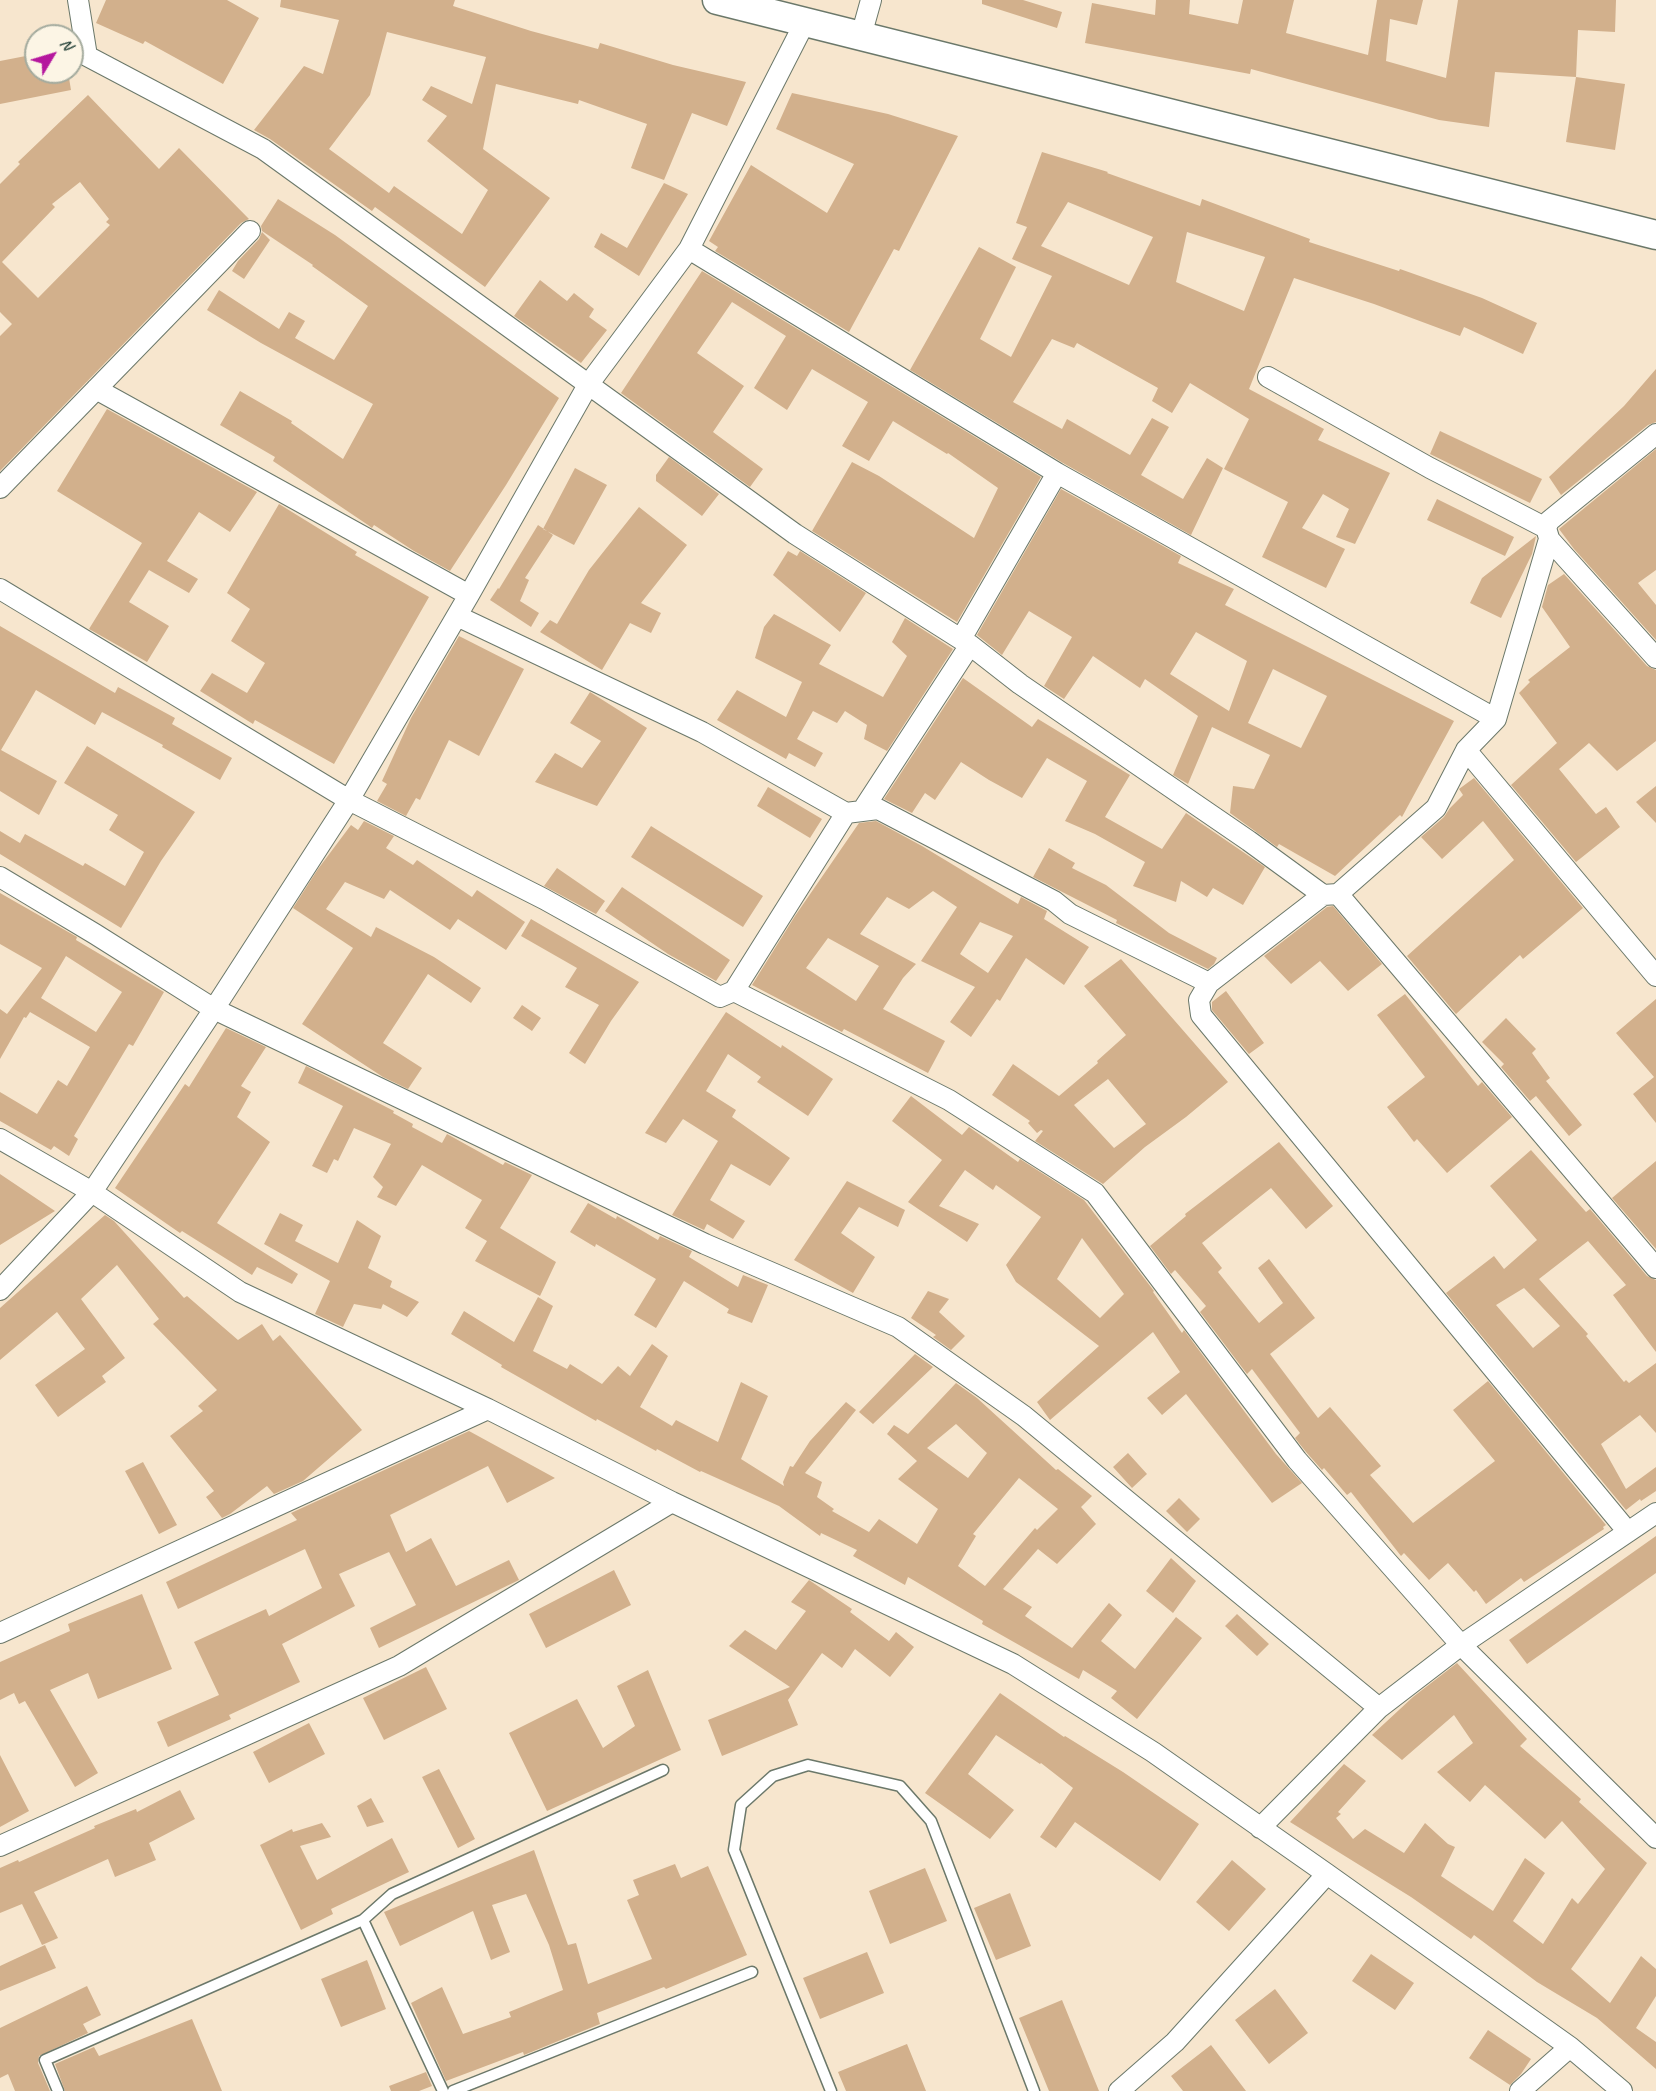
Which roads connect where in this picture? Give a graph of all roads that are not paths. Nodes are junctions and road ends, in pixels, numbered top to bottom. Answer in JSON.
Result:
{"nodes":[{"id":1,"x":78,"y":0,"type":"edge"},
{"id":2,"x":717,"y":0,"type":"edge"},
{"id":3,"x":871,"y":0,"type":"edge"},
{"id":4,"x":805,"y":22,"type":"junction"},
{"id":5,"x":861,"y":36,"type":"junction"},
{"id":6,"x":250,"y":231,"type":"dead end"},
{"id":7,"x":1656,"y":235,"type":"edge"},
{"id":8,"x":689,"y":249,"type":"junction"},
{"id":9,"x":1268,"y":377,"type":"dead end"},
{"id":10,"x":588,"y":386,"type":"junction"},
{"id":11,"x":96,"y":389,"type":"junction"},
{"id":12,"x":1656,"y":434,"type":"edge"},
{"id":13,"x":1058,"y":473,"type":"junction"},
{"id":14,"x":0,"y":488,"type":"edge"},
{"id":15,"x":1547,"y":534,"type":"junction"},
{"id":16,"x":0,"y":589,"type":"edge"},
{"id":17,"x":469,"y":595,"type":"junction"},
{"id":18,"x":457,"y":616,"type":"junction"},
{"id":19,"x":965,"y":642,"type":"junction"},
{"id":20,"x":1656,"y":658,"type":"edge"},
{"id":21,"x":1496,"y":719,"type":"junction"},
{"id":22,"x":1466,"y":750,"type":"junction"},
{"id":23,"x":349,"y":800,"type":"junction"},
{"id":24,"x":854,"y":812,"type":"junction"},
{"id":25,"x":0,"y":877,"type":"edge"},
{"id":26,"x":1331,"y":895,"type":"junction"},
{"id":27,"x":1656,"y":976,"type":"edge"},
{"id":28,"x":1209,"y":983,"type":"junction"},
{"id":29,"x":734,"y":991,"type":"junction"},
{"id":30,"x":214,"y":1010,"type":"junction"},
{"id":31,"x":0,"y":1139,"type":"edge"},
{"id":32,"x":92,"y":1192,"type":"junction"},
{"id":33,"x":1656,"y":1269,"type":"edge"},
{"id":34,"x":0,"y":1290,"type":"edge"},
{"id":35,"x":488,"y":1409,"type":"junction"},
{"id":36,"x":672,"y":1502,"type":"junction"},
{"id":37,"x":1656,"y":1513,"type":"edge"},
{"id":38,"x":1628,"y":1532,"type":"junction"},
{"id":39,"x":0,"y":1634,"type":"edge"},
{"id":40,"x":1461,"y":1645,"type":"junction"},
{"id":41,"x":1379,"y":1708,"type":"junction"},
{"id":42,"x":663,"y":1770,"type":"dead end"},
{"id":43,"x":1260,"y":1828,"type":"junction"},
{"id":44,"x":1656,"y":1838,"type":"edge"},
{"id":45,"x":0,"y":1846,"type":"edge"},
{"id":46,"x":1327,"y":1874,"type":"junction"},
{"id":47,"x":363,"y":1920,"type":"junction"},
{"id":48,"x":752,"y":1972,"type":"dead end"},
{"id":49,"x":1570,"y":2046,"type":"junction"},
{"id":50,"x":58,"y":2091,"type":"edge"},
{"id":51,"x":443,"y":2091,"type":"edge"},
{"id":52,"x":453,"y":2091,"type":"edge"},
{"id":53,"x":831,"y":2091,"type":"edge"},
{"id":54,"x":1034,"y":2091,"type":"edge"},
{"id":55,"x":1119,"y":2091,"type":"edge"},
{"id":56,"x":1520,"y":2091,"type":"edge"},
{"id":57,"x":1622,"y":2091,"type":"edge"}],
"edges":[{"from":1,"to":10,"type":"street"},
{"from":2,"to":4,"type":"main road"},
{"from":3,"to":5,"type":"street"},
{"from":4,"to":5,"type":"main road"},
{"from":4,"to":8,"type":"street"},
{"from":5,"to":7,"type":"main road"},
{"from":6,"to":11,"type":"street"},
{"from":8,"to":10,"type":"street"},
{"from":8,"to":13,"type":"street"},
{"from":9,"to":15,"type":"street"},
{"from":10,"to":17,"type":"street"},
{"from":10,"to":19,"type":"street"},
{"from":11,"to":14,"type":"street"},
{"from":11,"to":17,"type":"street"},
{"from":12,"to":15,"type":"street"},
{"from":13,"to":19,"type":"street"},
{"from":13,"to":21,"type":"street"},
{"from":15,"to":20,"type":"street"},
{"from":15,"to":21,"type":"street"},
{"from":16,"to":23,"type":"street"},
{"from":17,"to":18,"type":"street"},
{"from":18,"to":23,"type":"street"},
{"from":18,"to":24,"type":"street"},
{"from":19,"to":24,"type":"street"},
{"from":19,"to":26,"type":"street"},
{"from":21,"to":22,"type":"street"},
{"from":22,"to":26,"type":"street"},
{"from":22,"to":27,"type":"street"},
{"from":23,"to":29,"type":"street"},
{"from":23,"to":30,"type":"street"},
{"from":24,"to":28,"type":"street"},
{"from":24,"to":29,"type":"street"},
{"from":25,"to":30,"type":"street"},
{"from":26,"to":28,"type":"street"},
{"from":26,"to":33,"type":"street"},
{"from":28,"to":38,"type":"street"},
{"from":29,"to":40,"type":"street"},
{"from":30,"to":32,"type":"street"},
{"from":30,"to":41,"type":"street"},
{"from":31,"to":32,"type":"street"},
{"from":32,"to":34,"type":"street"},
{"from":32,"to":35,"type":"street"},
{"from":35,"to":36,"type":"street"},
{"from":35,"to":39,"type":"street"},
{"from":36,"to":43,"type":"street"},
{"from":36,"to":45,"type":"street"},
{"from":37,"to":38,"type":"street"},
{"from":38,"to":40,"type":"street"},
{"from":40,"to":41,"type":"street"},
{"from":40,"to":44,"type":"street"},
{"from":41,"to":43,"type":"street"},
{"from":42,"to":47,"type":"lane"},
{"from":43,"to":46,"type":"street"},
{"from":46,"to":49,"type":"street"},
{"from":46,"to":55,"type":"street"},
{"from":47,"to":50,"type":"lane"},
{"from":47,"to":51,"type":"lane"},
{"from":48,"to":52,"type":"lane"},
{"from":49,"to":56,"type":"street"},
{"from":49,"to":57,"type":"street"},
{"from":53,"to":54,"type":"lane"}]}
